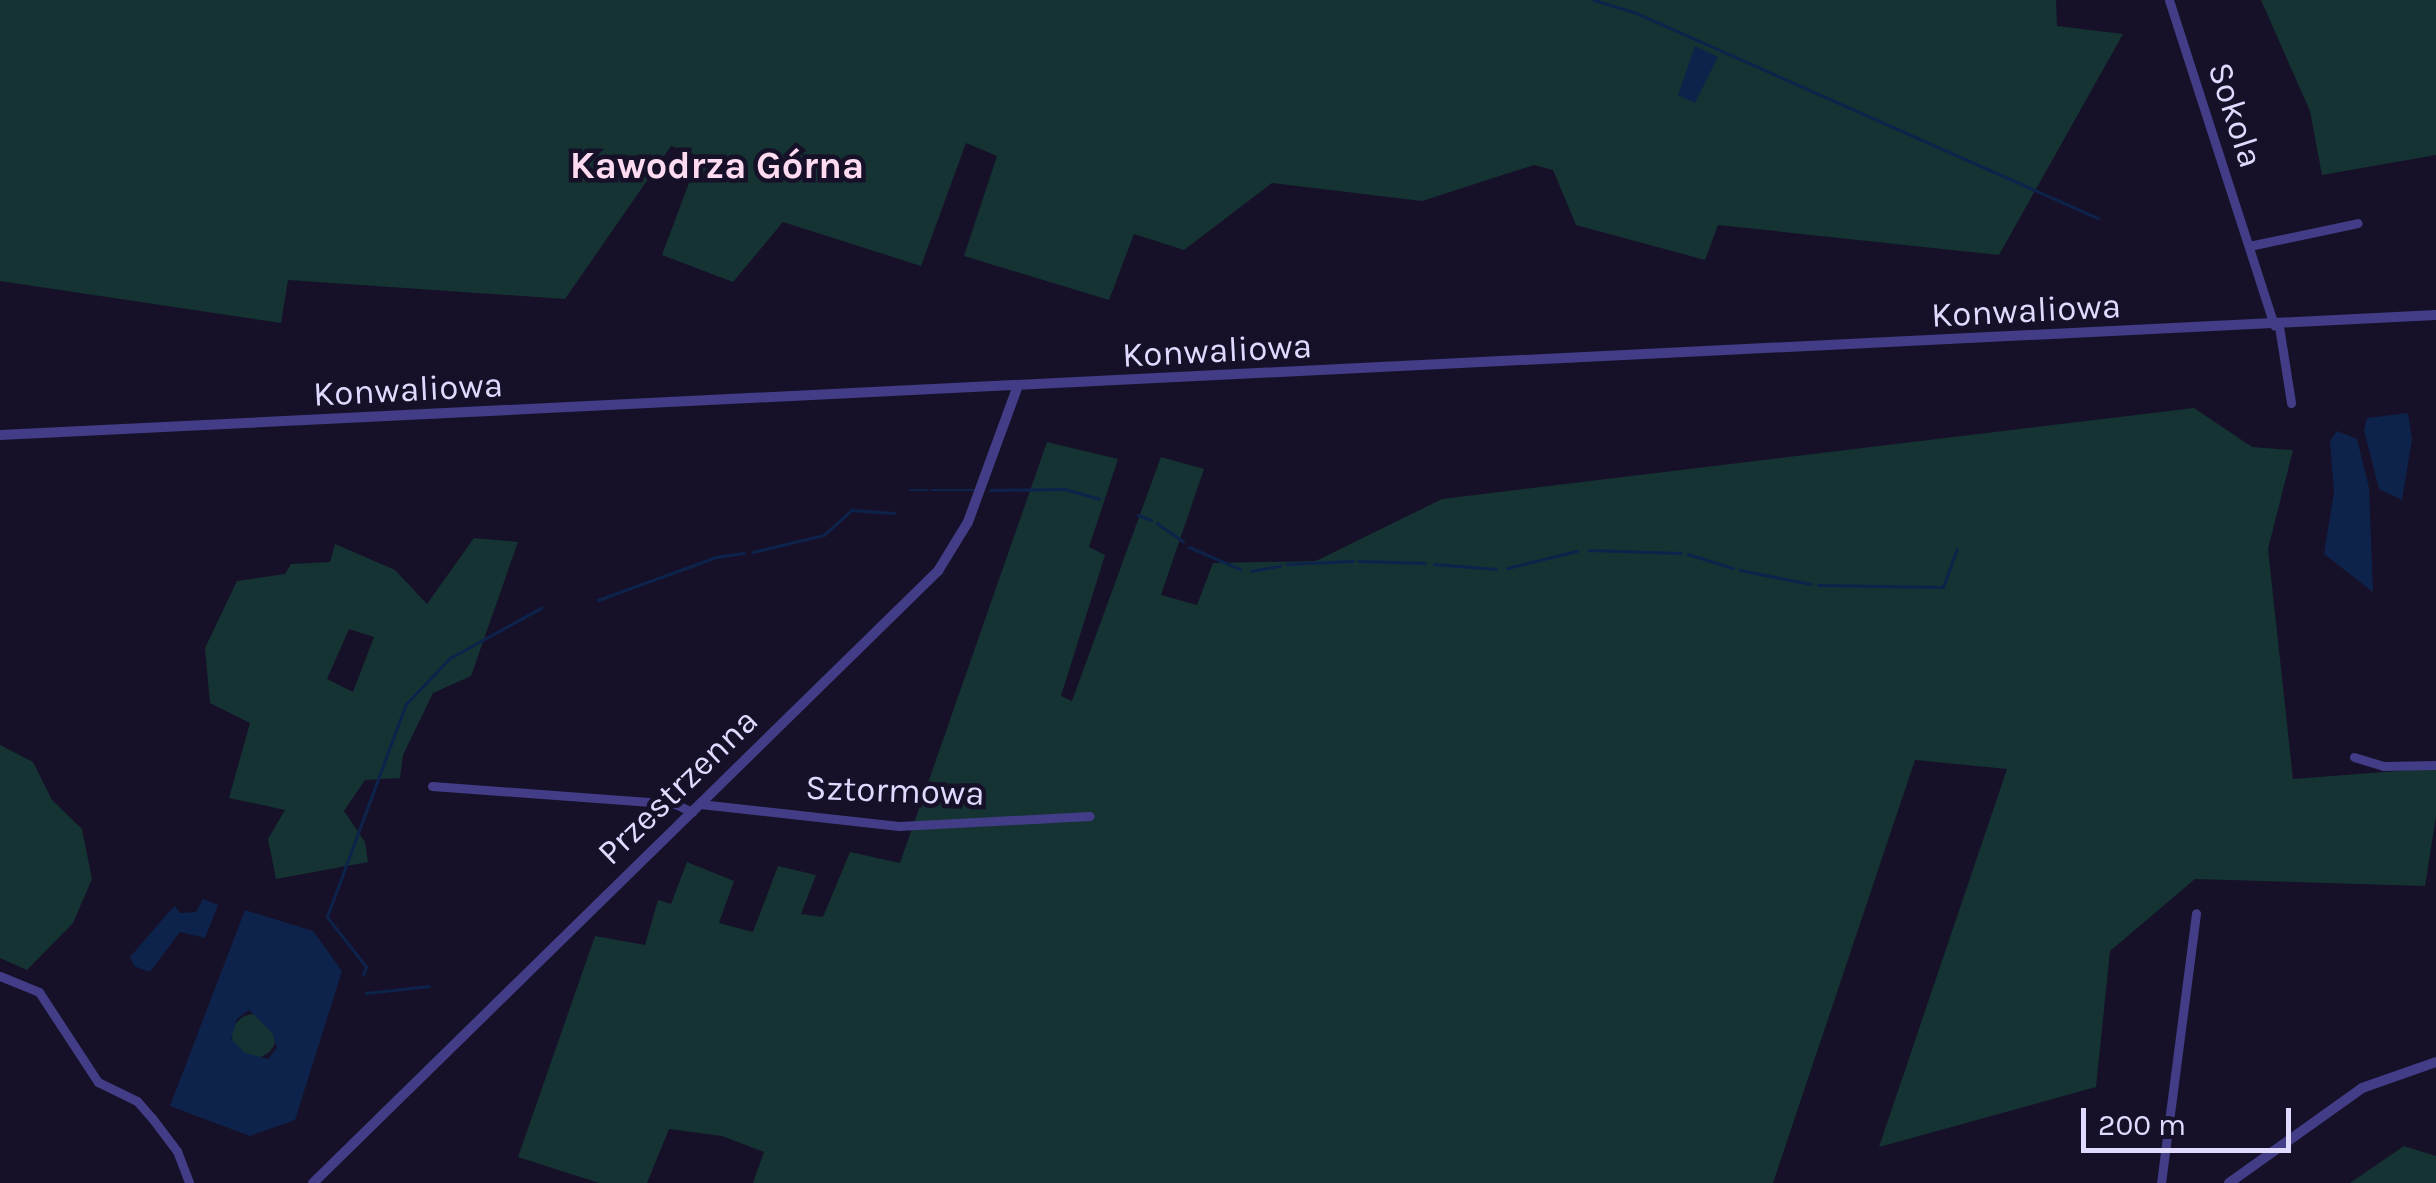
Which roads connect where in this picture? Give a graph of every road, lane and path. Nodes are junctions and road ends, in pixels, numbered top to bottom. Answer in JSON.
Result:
{"nodes":[{"id":1,"x":2169,"y":0,"type":"edge"},
{"id":2,"x":2358,"y":223,"type":"dead end"},
{"id":3,"x":2249,"y":246,"type":"junction"},
{"id":4,"x":2436,"y":315,"type":"edge"},
{"id":5,"x":2277,"y":326,"type":"junction"},
{"id":6,"x":1017,"y":388,"type":"junction"},
{"id":7,"x":2291,"y":403,"type":"dead end"},
{"id":8,"x":0,"y":436,"type":"edge"},
{"id":9,"x":2354,"y":757,"type":"dead end"},
{"id":10,"x":2436,"y":764,"type":"edge"},
{"id":11,"x":432,"y":786,"type":"dead end"},
{"id":12,"x":696,"y":808,"type":"junction"},
{"id":13,"x":1090,"y":816,"type":"dead end"},
{"id":14,"x":2196,"y":912,"type":"dead end"},
{"id":15,"x":0,"y":976,"type":"edge"},
{"id":16,"x":2436,"y":1062,"type":"edge"},
{"id":17,"x":189,"y":1183,"type":"edge"},
{"id":18,"x":313,"y":1183,"type":"edge"},
{"id":19,"x":2161,"y":1183,"type":"edge"},
{"id":20,"x":2229,"y":1183,"type":"edge"}],
"edges":[{"from":1,"to":3,"type":"street","name":"Sokola"},
{"from":2,"to":3,"type":"street"},
{"from":3,"to":5,"type":"street","name":"Sokola"},
{"from":4,"to":5,"type":"street","name":"Konwaliowa"},
{"from":5,"to":6,"type":"street","name":"Konwaliowa"},
{"from":5,"to":7,"type":"street","name":"Sokola"},
{"from":6,"to":8,"type":"street","name":"Konwaliowa"},
{"from":6,"to":12,"type":"street","name":"Przestrzenna"},
{"from":9,"to":10,"type":"street"},
{"from":11,"to":12,"type":"street","name":"Sztormowa"},
{"from":12,"to":13,"type":"street","name":"Sztormowa"},
{"from":12,"to":18,"type":"street","name":"Przestrzenna"},
{"from":14,"to":19,"type":"street"},
{"from":15,"to":17,"type":"street"},
{"from":16,"to":20,"type":"street"}]}
